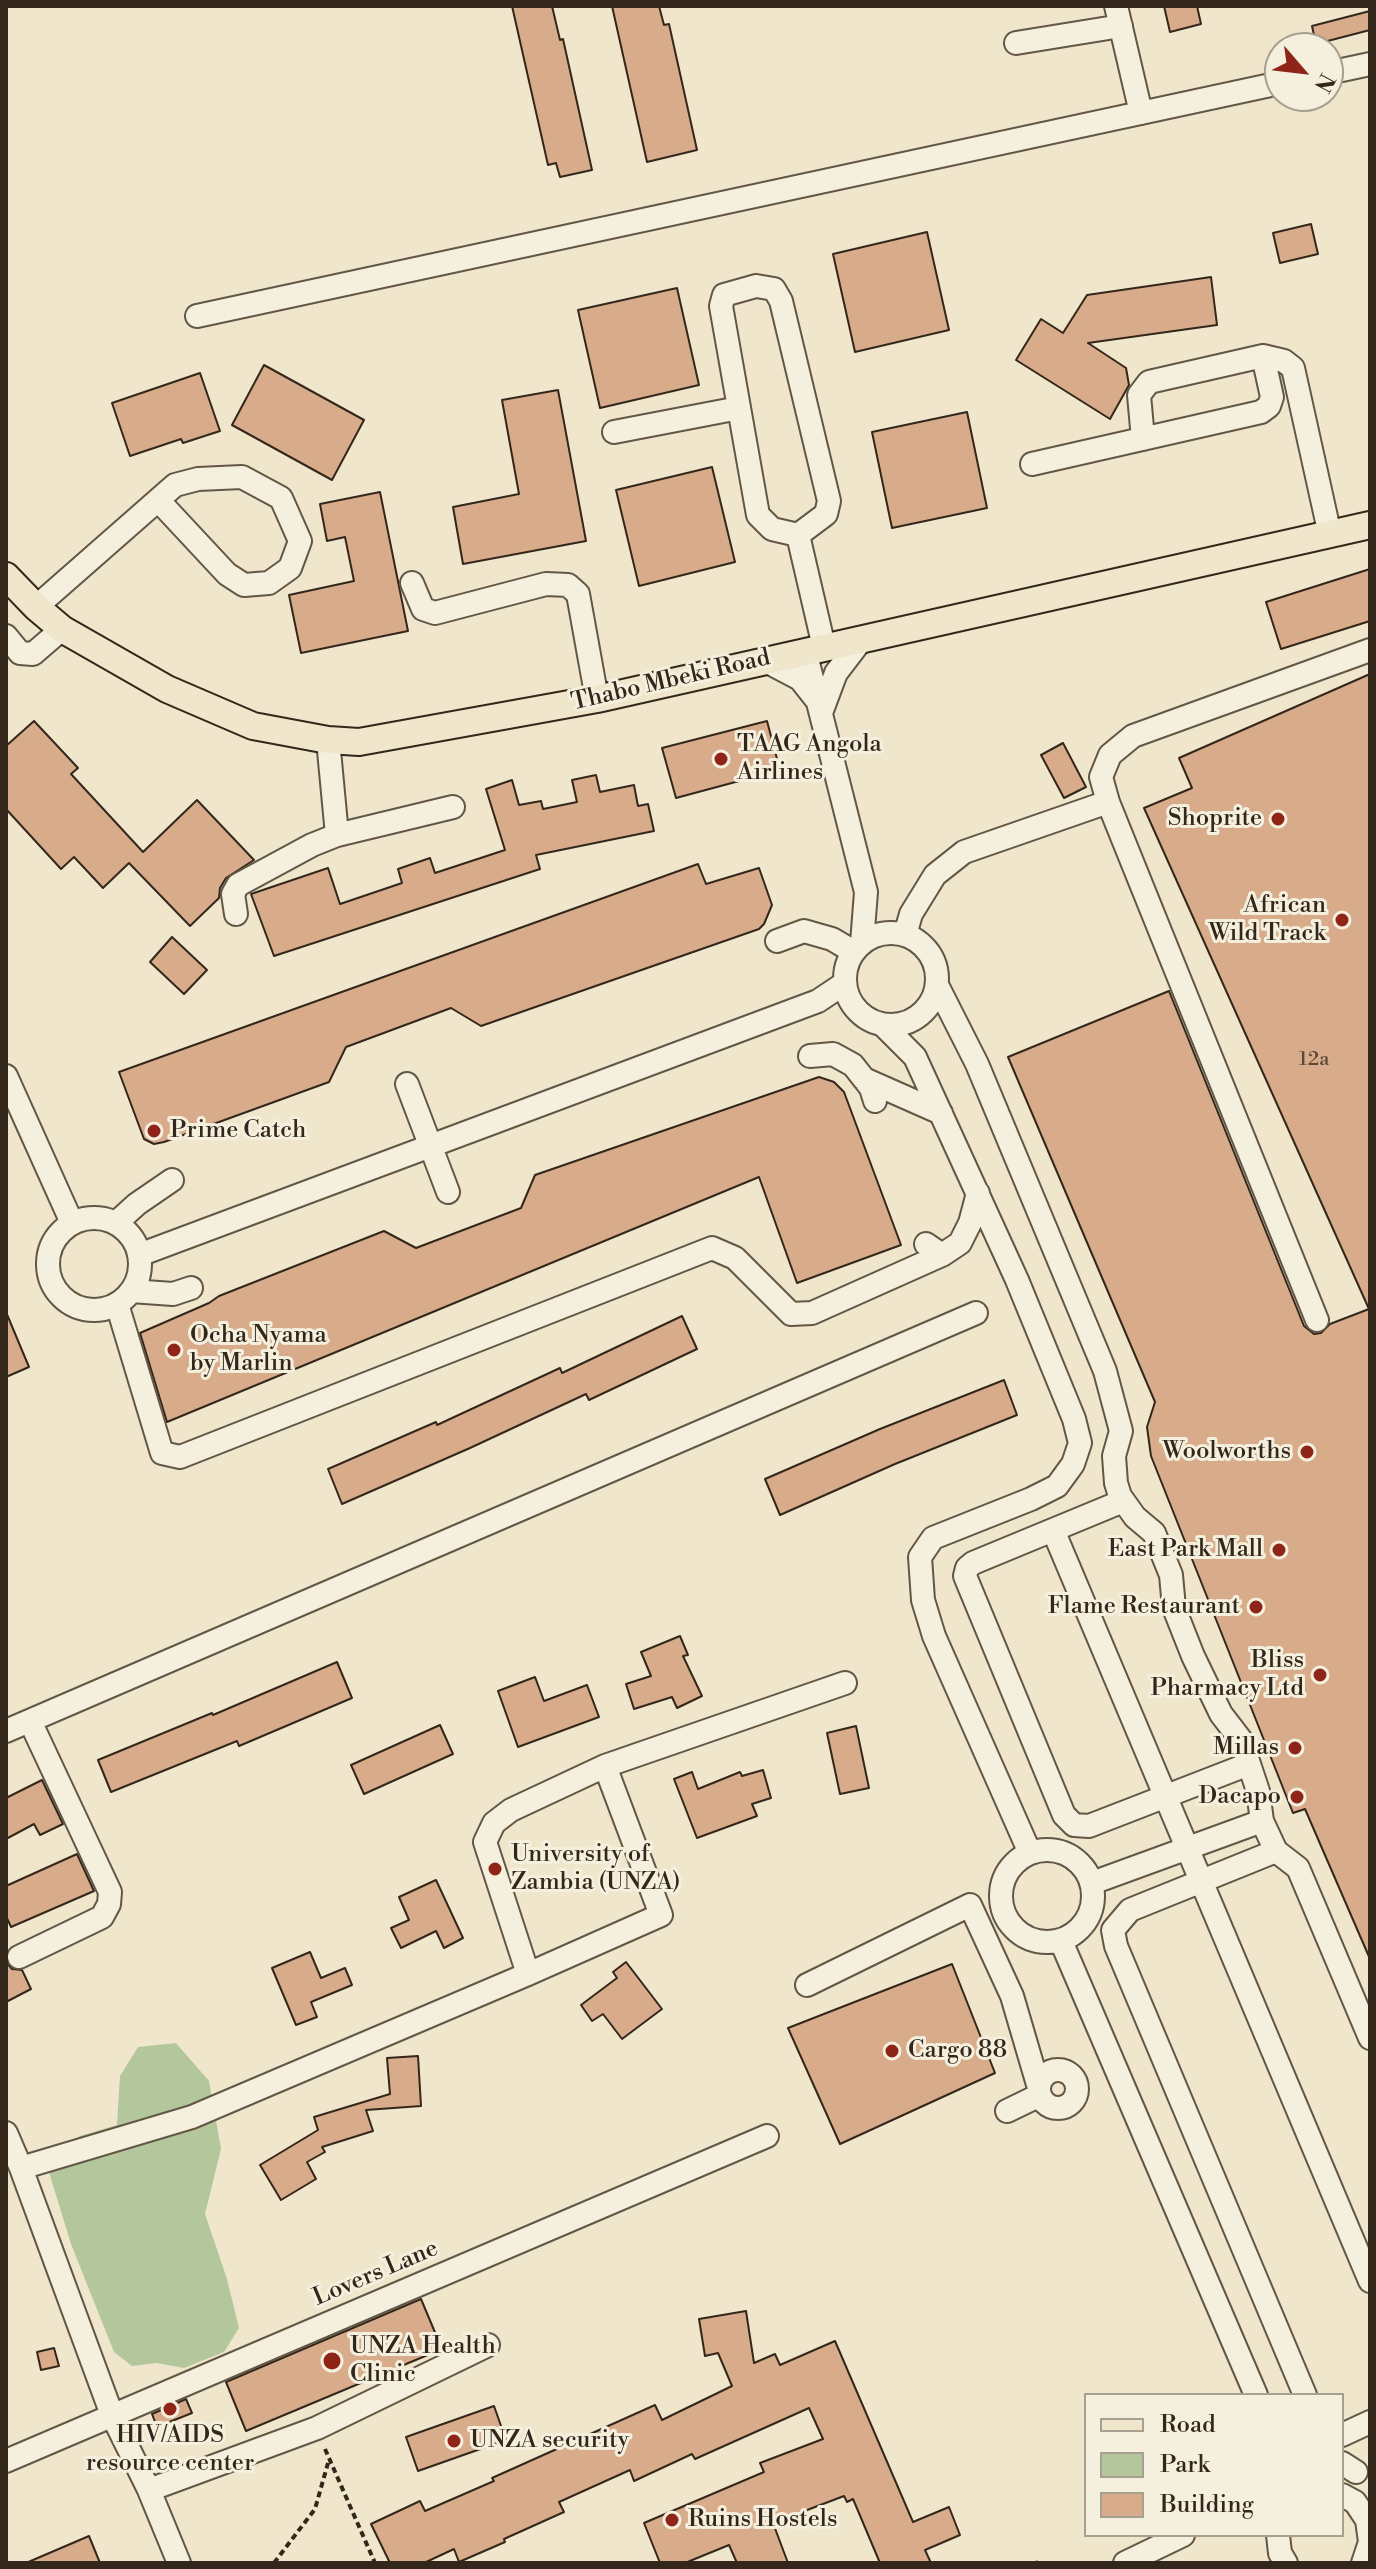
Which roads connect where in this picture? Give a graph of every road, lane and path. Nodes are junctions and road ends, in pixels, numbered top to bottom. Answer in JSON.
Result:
{"nodes":[{"id":1,"x":1118,"y":16,"type":"edge"},
{"id":2,"x":1016,"y":43,"type":"dead end"},
{"id":3,"x":1370,"y":64,"type":"edge"},
{"id":4,"x":1344,"y":70,"type":"edge"},
{"id":5,"x":1264,"y":86,"type":"edge"},
{"id":6,"x":1141,"y":113,"type":"junction"},
{"id":7,"x":197,"y":316,"type":"dead end"},
{"id":8,"x":1263,"y":356,"type":"junction"},
{"id":9,"x":739,"y":408,"type":"junction"},
{"id":10,"x":614,"y":432,"type":"dead end"},
{"id":11,"x":1143,"y":439,"type":"junction"},
{"id":12,"x":1032,"y":464,"type":"dead end"},
{"id":13,"x":158,"y":500,"type":"junction"},
{"id":14,"x":1370,"y":525,"type":"edge"},
{"id":15,"x":798,"y":535,"type":"junction"},
{"id":16,"x":1330,"y":535,"type":"junction"},
{"id":17,"x":6,"y":576,"type":"edge"},
{"id":18,"x":412,"y":583,"type":"dead end"},
{"id":19,"x":36,"y":607,"type":"junction"},
{"id":20,"x":62,"y":629,"type":"junction"},
{"id":21,"x":6,"y":636,"type":"edge"},
{"id":22,"x":862,"y":639,"type":"junction"},
{"id":23,"x":814,"y":649,"type":"junction"},
{"id":24,"x":1370,"y":650,"type":"edge"},
{"id":25,"x":764,"y":660,"type":"junction"},
{"id":26,"x":597,"y":699,"type":"junction"},
{"id":27,"x":821,"y":714,"type":"junction"},
{"id":28,"x":328,"y":740,"type":"junction"},
{"id":29,"x":1108,"y":802,"type":"junction"},
{"id":30,"x":453,"y":807,"type":"dead end"},
{"id":31,"x":337,"y":835,"type":"junction"},
{"id":32,"x":866,"y":892,"type":"junction"},
{"id":33,"x":236,"y":914,"type":"dead end"},
{"id":34,"x":901,"y":934,"type":"junction"},
{"id":35,"x":777,"y":941,"type":"dead end"},
{"id":36,"x":858,"y":947,"type":"junction"},
{"id":37,"x":845,"y":983,"type":"junction"},
{"id":38,"x":937,"y":985,"type":"junction"},
{"id":39,"x":818,"y":1001,"type":"junction"},
{"id":40,"x":856,"y":1009,"type":"junction"},
{"id":41,"x":914,"y":1019,"type":"junction"},
{"id":42,"x":882,"y":1024,"type":"junction"},
{"id":43,"x":810,"y":1056,"type":"dead end"},
{"id":44,"x":915,"y":1057,"type":"junction"},
{"id":45,"x":6,"y":1076,"type":"edge"},
{"id":46,"x":864,"y":1079,"type":"junction"},
{"id":47,"x":407,"y":1084,"type":"dead end"},
{"id":48,"x":875,"y":1101,"type":"dead end"},
{"id":49,"x":941,"y":1113,"type":"junction"},
{"id":50,"x":430,"y":1146,"type":"junction"},
{"id":51,"x":172,"y":1180,"type":"dead end"},
{"id":52,"x":448,"y":1192,"type":"dead end"},
{"id":53,"x":978,"y":1193,"type":"junction"},
{"id":54,"x":72,"y":1223,"type":"junction"},
{"id":55,"x":116,"y":1223,"type":"junction"},
{"id":56,"x":139,"y":1255,"type":"junction"},
{"id":57,"x":191,"y":1288,"type":"dead end"},
{"id":58,"x":124,"y":1297,"type":"junction"},
{"id":59,"x":976,"y":1313,"type":"dead end"},
{"id":60,"x":1317,"y":1320,"type":"dead end"},
{"id":61,"x":1123,"y":1501,"type":"junction"},
{"id":62,"x":1053,"y":1530,"type":"junction"},
{"id":63,"x":845,"y":1683,"type":"dead end"},
{"id":64,"x":30,"y":1721,"type":"junction"},
{"id":65,"x":6,"y":1731,"type":"edge"},
{"id":66,"x":1249,"y":1764,"type":"junction"},
{"id":67,"x":605,"y":1766,"type":"junction"},
{"id":68,"x":1166,"y":1796,"type":"junction"},
{"id":69,"x":1262,"y":1821,"type":"junction"},
{"id":70,"x":1188,"y":1848,"type":"junction"},
{"id":71,"x":1276,"y":1851,"type":"junction"},
{"id":72,"x":1030,"y":1853,"type":"junction"},
{"id":73,"x":1202,"y":1882,"type":"junction"},
{"id":74,"x":1092,"y":1883,"type":"junction"},
{"id":75,"x":1003,"y":1910,"type":"junction"},
{"id":76,"x":978,"y":1922,"type":"junction"},
{"id":77,"x":1019,"y":1933,"type":"junction"},
{"id":78,"x":1061,"y":1941,"type":"junction"},
{"id":79,"x":989,"y":1947,"type":"junction"},
{"id":80,"x":19,"y":1957,"type":"dead end"},
{"id":81,"x":528,"y":1974,"type":"junction"},
{"id":82,"x":807,"y":1985,"type":"dead end"},
{"id":83,"x":1370,"y":2038,"type":"edge"},
{"id":84,"x":1025,"y":2042,"type":"junction"},
{"id":85,"x":1060,"y":2070,"type":"junction"},
{"id":86,"x":1039,"y":2091,"type":"junction"},
{"id":87,"x":1007,"y":2111,"type":"dead end"},
{"id":88,"x":6,"y":2133,"type":"edge"},
{"id":89,"x":767,"y":2136,"type":"dead end"},
{"id":90,"x":21,"y":2168,"type":"junction"},
{"id":91,"x":1370,"y":2281,"type":"edge"},
{"id":92,"x":488,"y":2345,"type":"dead end"},
{"id":93,"x":1255,"y":2393,"type":"edge"},
{"id":94,"x":1304,"y":2393,"type":"edge"},
{"id":95,"x":112,"y":2415,"type":"junction"},
{"id":96,"x":1370,"y":2422,"type":"edge"},
{"id":97,"x":317,"y":2428,"type":"junction"},
{"id":98,"x":1344,"y":2434,"type":"edge"},
{"id":99,"x":329,"y":2460,"type":"junction"},
{"id":100,"x":6,"y":2461,"type":"edge"},
{"id":101,"x":149,"y":2490,"type":"junction"},
{"id":102,"x":1344,"y":2496,"type":"edge"},
{"id":103,"x":1368,"y":2519,"type":"edge"},
{"id":104,"x":1179,"y":2537,"type":"edge"},
{"id":105,"x":1278,"y":2537,"type":"edge"},
{"id":106,"x":179,"y":2563,"type":"edge"},
{"id":107,"x":274,"y":2563,"type":"edge"},
{"id":108,"x":372,"y":2563,"type":"edge"},
{"id":109,"x":1125,"y":2563,"type":"edge"},
{"id":110,"x":1284,"y":2563,"type":"edge"},
{"id":111,"x":1363,"y":2563,"type":"edge"}],
"edges":[{"from":1,"to":2,"type":"street"},
{"from":1,"to":6,"type":"street"},
{"from":3,"to":4,"type":"street"},
{"from":5,"to":6,"type":"street"},
{"from":6,"to":7,"type":"street"},
{"from":8,"to":11,"type":"street"},
{"from":8,"to":11,"type":"street"},
{"from":8,"to":16,"type":"street"},
{"from":9,"to":10,"type":"street"},
{"from":9,"to":15,"type":"street"},
{"from":9,"to":15,"type":"street"},
{"from":11,"to":12,"type":"street"},
{"from":13,"to":13,"type":"street"},
{"from":13,"to":19,"type":"street"},
{"from":14,"to":16,"type":"main road","name":"Thabo Mbeki Road"},
{"from":15,"to":23,"type":"street"},
{"from":16,"to":22,"type":"main road","name":"Thabo Mbeki Road"},
{"from":17,"to":19,"type":"main road","name":"Thabo Mbeki Road"},
{"from":18,"to":26,"type":"street"},
{"from":19,"to":20,"type":"main road","name":"Thabo Mbeki Road"},
{"from":20,"to":21,"type":"street"},
{"from":20,"to":28,"type":"main road","name":"Thabo Mbeki Road"},
{"from":22,"to":23,"type":"main road","name":"Thabo Mbeki Road"},
{"from":22,"to":27,"type":"street"},
{"from":23,"to":25,"type":"main road","name":"Thabo Mbeki Road"},
{"from":23,"to":27,"type":"street"},
{"from":24,"to":29,"type":"street"},
{"from":25,"to":26,"type":"main road","name":"Thabo Mbeki Road"},
{"from":25,"to":27,"type":"street"},
{"from":26,"to":28,"type":"main road","name":"Thabo Mbeki Road"},
{"from":27,"to":32,"type":"street"},
{"from":28,"to":31,"type":"street"},
{"from":29,"to":34,"type":"street"},
{"from":29,"to":60,"type":"street"},
{"from":30,"to":31,"type":"street"},
{"from":31,"to":33,"type":"street"},
{"from":32,"to":34,"type":"street"},
{"from":32,"to":36,"type":"street"},
{"from":34,"to":36,"type":"street"},
{"from":34,"to":38,"type":"street"},
{"from":35,"to":36,"type":"street"},
{"from":36,"to":37,"type":"street"},
{"from":37,"to":39,"type":"street"},
{"from":37,"to":40,"type":"street"},
{"from":38,"to":41,"type":"street"},
{"from":38,"to":61,"type":"street"},
{"from":39,"to":40,"type":"street"},
{"from":39,"to":50,"type":"street"},
{"from":40,"to":42,"type":"street"},
{"from":41,"to":42,"type":"street"},
{"from":41,"to":44,"type":"street"},
{"from":42,"to":44,"type":"street"},
{"from":43,"to":46,"type":"street"},
{"from":44,"to":49,"type":"street"},
{"from":45,"to":54,"type":"street"},
{"from":46,"to":48,"type":"street"},
{"from":46,"to":49,"type":"street"},
{"from":47,"to":50,"type":"street"},
{"from":49,"to":53,"type":"street"},
{"from":50,"to":52,"type":"street"},
{"from":50,"to":56,"type":"street"},
{"from":51,"to":55,"type":"street"},
{"from":53,"to":58,"type":"street"},
{"from":53,"to":72,"type":"street"},
{"from":54,"to":55,"type":"street"},
{"from":54,"to":58,"type":"street"},
{"from":55,"to":56,"type":"street"},
{"from":56,"to":58,"type":"street"},
{"from":57,"to":58,"type":"street"},
{"from":59,"to":64,"type":"street"},
{"from":61,"to":62,"type":"street"},
{"from":61,"to":66,"type":"street"},
{"from":62,"to":68,"type":"street"},
{"from":62,"to":68,"type":"street"},
{"from":63,"to":67,"type":"street"},
{"from":64,"to":65,"type":"street"},
{"from":64,"to":80,"type":"street"},
{"from":66,"to":68,"type":"street"},
{"from":66,"to":69,"type":"street"},
{"from":67,"to":81,"type":"street"},
{"from":67,"to":81,"type":"street"},
{"from":68,"to":70,"type":"street"},
{"from":69,"to":70,"type":"street"},
{"from":69,"to":71,"type":"street"},
{"from":70,"to":73,"type":"street"},
{"from":70,"to":74,"type":"street"},
{"from":71,"to":73,"type":"street"},
{"from":71,"to":83,"type":"street"},
{"from":72,"to":74,"type":"street"},
{"from":72,"to":75,"type":"street"},
{"from":73,"to":91,"type":"street"},
{"from":73,"to":94,"type":"street"},
{"from":74,"to":78,"type":"street"},
{"from":75,"to":76,"type":"street"},
{"from":75,"to":77,"type":"street"},
{"from":76,"to":79,"type":"street"},
{"from":76,"to":82,"type":"street"},
{"from":77,"to":78,"type":"street"},
{"from":77,"to":79,"type":"street"},
{"from":78,"to":93,"type":"street"},
{"from":79,"to":84,"type":"street"},
{"from":81,"to":90,"type":"street"},
{"from":84,"to":85,"type":"street"},
{"from":84,"to":86,"type":"street"},
{"from":85,"to":86,"type":"street"},
{"from":85,"to":86,"type":"street"},
{"from":86,"to":87,"type":"street"},
{"from":88,"to":90,"type":"street"},
{"from":89,"to":95,"type":"street","name":"Lovers Lane"},
{"from":90,"to":95,"type":"street"},
{"from":92,"to":97,"type":"street"},
{"from":95,"to":100,"type":"street","name":"Lovers Lane"},
{"from":95,"to":101,"type":"street"},
{"from":96,"to":98,"type":"street"},
{"from":97,"to":99,"type":"path"},
{"from":97,"to":101,"type":"street"},
{"from":99,"to":107,"type":"path"},
{"from":99,"to":108,"type":"path"},
{"from":101,"to":106,"type":"street"},
{"from":102,"to":103,"type":"street"},
{"from":103,"to":111,"type":"street"},
{"from":104,"to":109,"type":"street"},
{"from":105,"to":110,"type":"street"}]}
